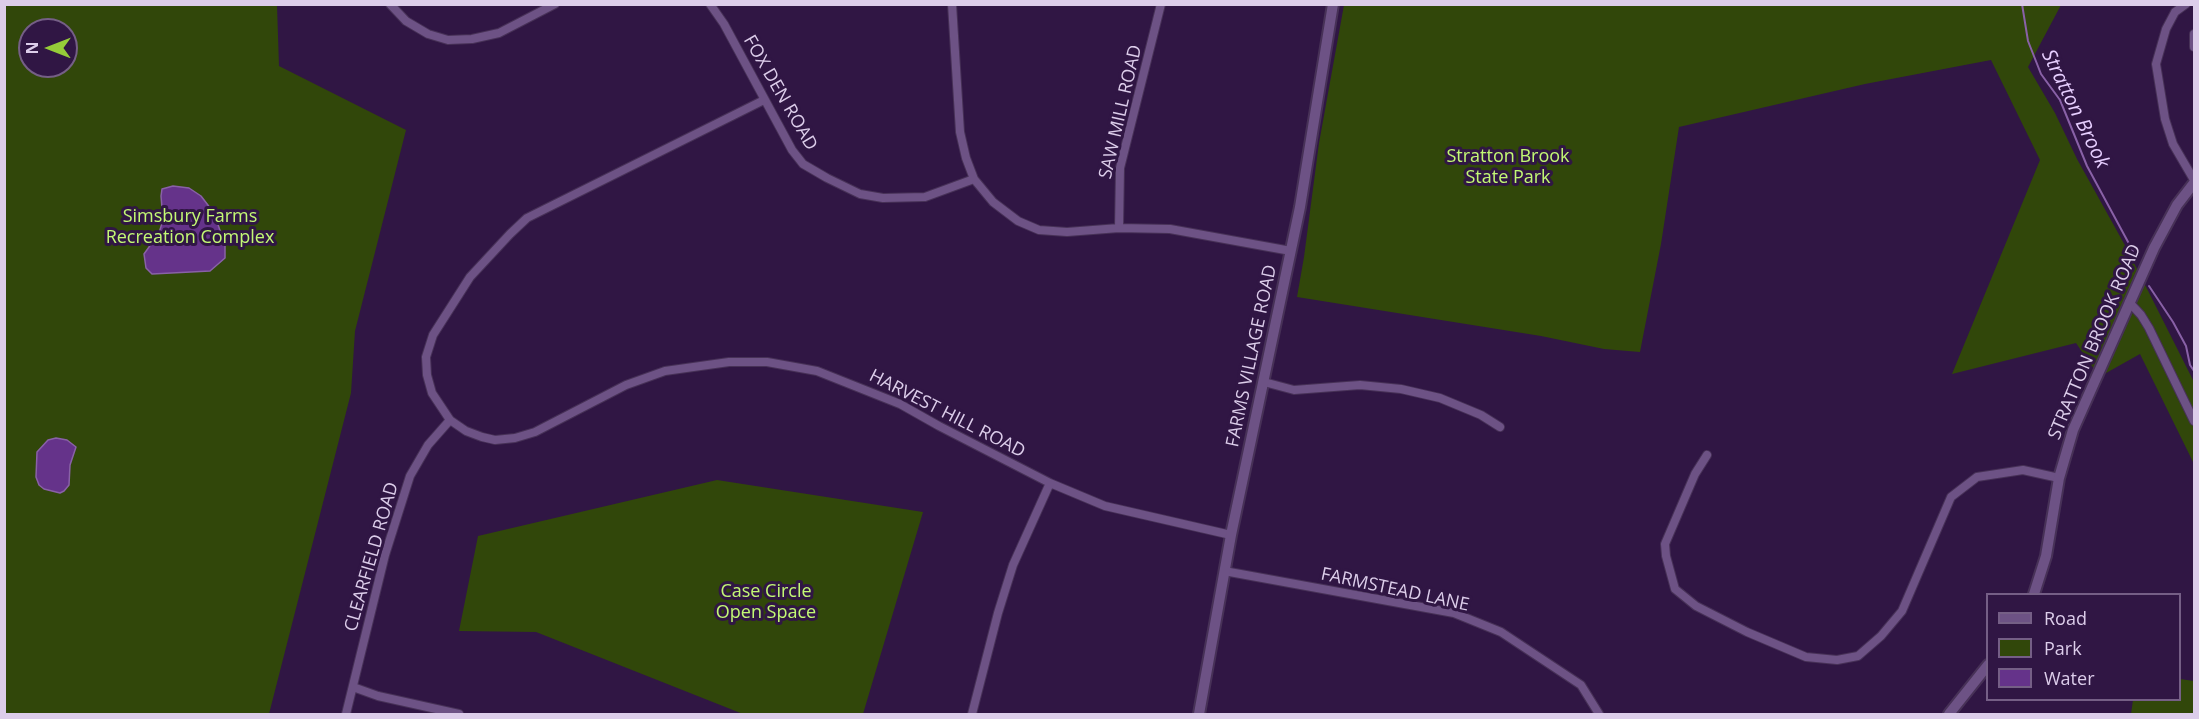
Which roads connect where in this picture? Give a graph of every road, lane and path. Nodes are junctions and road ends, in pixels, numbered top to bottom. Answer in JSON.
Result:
{"nodes":[{"id":1,"x":390,"y":4,"type":"edge"},
{"id":2,"x":555,"y":4,"type":"edge"},
{"id":3,"x":710,"y":4,"type":"edge"},
{"id":4,"x":952,"y":4,"type":"edge"},
{"id":5,"x":1161,"y":4,"type":"edge"},
{"id":6,"x":1332,"y":4,"type":"edge"},
{"id":7,"x":2186,"y":4,"type":"edge"},
{"id":8,"x":2194,"y":34,"type":"edge"},
{"id":9,"x":2194,"y":47,"type":"edge"},
{"id":10,"x":764,"y":100,"type":"junction"},
{"id":11,"x":974,"y":179,"type":"junction"},
{"id":12,"x":2194,"y":182,"type":"edge"},
{"id":13,"x":1119,"y":228,"type":"junction"},
{"id":14,"x":1291,"y":251,"type":"junction"},
{"id":15,"x":2129,"y":302,"type":"junction"},
{"id":16,"x":1264,"y":382,"type":"junction"},
{"id":17,"x":450,"y":420,"type":"junction"},
{"id":18,"x":2194,"y":421,"type":"edge"},
{"id":19,"x":1500,"y":427,"type":"dead end"},
{"id":20,"x":1707,"y":455,"type":"dead end"},
{"id":21,"x":2059,"y":478,"type":"junction"},
{"id":22,"x":1050,"y":483,"type":"junction"},
{"id":23,"x":1231,"y":535,"type":"junction"},
{"id":24,"x":1224,"y":571,"type":"junction"},
{"id":25,"x":2034,"y":593,"type":"edge"},
{"id":26,"x":1986,"y":667,"type":"edge"},
{"id":27,"x":353,"y":687,"type":"junction"},
{"id":28,"x":346,"y":714,"type":"edge"},
{"id":29,"x":459,"y":714,"type":"edge"},
{"id":30,"x":972,"y":714,"type":"edge"},
{"id":31,"x":1199,"y":714,"type":"edge"},
{"id":32,"x":1599,"y":714,"type":"edge"},
{"id":33,"x":1948,"y":714,"type":"edge"}],
"edges":[{"from":1,"to":2,"type":"street"},
{"from":3,"to":10,"type":"street","name":"FOX DEN ROAD"},
{"from":4,"to":11,"type":"street"},
{"from":5,"to":13,"type":"street","name":"SAW MILL ROAD"},
{"from":6,"to":14,"type":"main road","name":"FARMS VILLAGE ROAD"},
{"from":7,"to":12,"type":"street"},
{"from":8,"to":9,"type":"street"},
{"from":10,"to":11,"type":"street","name":"FOX DEN ROAD"},
{"from":10,"to":17,"type":"street","name":"HARVEST HILL ROAD"},
{"from":11,"to":13,"type":"street"},
{"from":12,"to":15,"type":"main road","name":"STRATTON BROOK ROAD"},
{"from":13,"to":14,"type":"street"},
{"from":14,"to":16,"type":"main road","name":"FARMS VILLAGE ROAD"},
{"from":15,"to":18,"type":"street"},
{"from":15,"to":21,"type":"main road","name":"STRATTON BROOK ROAD"},
{"from":16,"to":19,"type":"street"},
{"from":16,"to":23,"type":"main road","name":"FARMS VILLAGE ROAD"},
{"from":17,"to":22,"type":"street","name":"HARVEST HILL ROAD"},
{"from":17,"to":27,"type":"street","name":"CLEARFIELD ROAD"},
{"from":20,"to":21,"type":"street"},
{"from":21,"to":25,"type":"main road","name":"STRATTON BROOK ROAD"},
{"from":22,"to":23,"type":"street","name":"HARVEST HILL ROAD"},
{"from":22,"to":30,"type":"street"},
{"from":23,"to":24,"type":"main road","name":"FARMS VILLAGE ROAD"},
{"from":24,"to":31,"type":"main road","name":"FARMS VILLAGE ROAD"},
{"from":24,"to":32,"type":"street","name":"FARMSTEAD LANE"},
{"from":26,"to":33,"type":"main road"},
{"from":27,"to":28,"type":"street","name":"CLEARFIELD ROAD"},
{"from":27,"to":29,"type":"street"}]}
